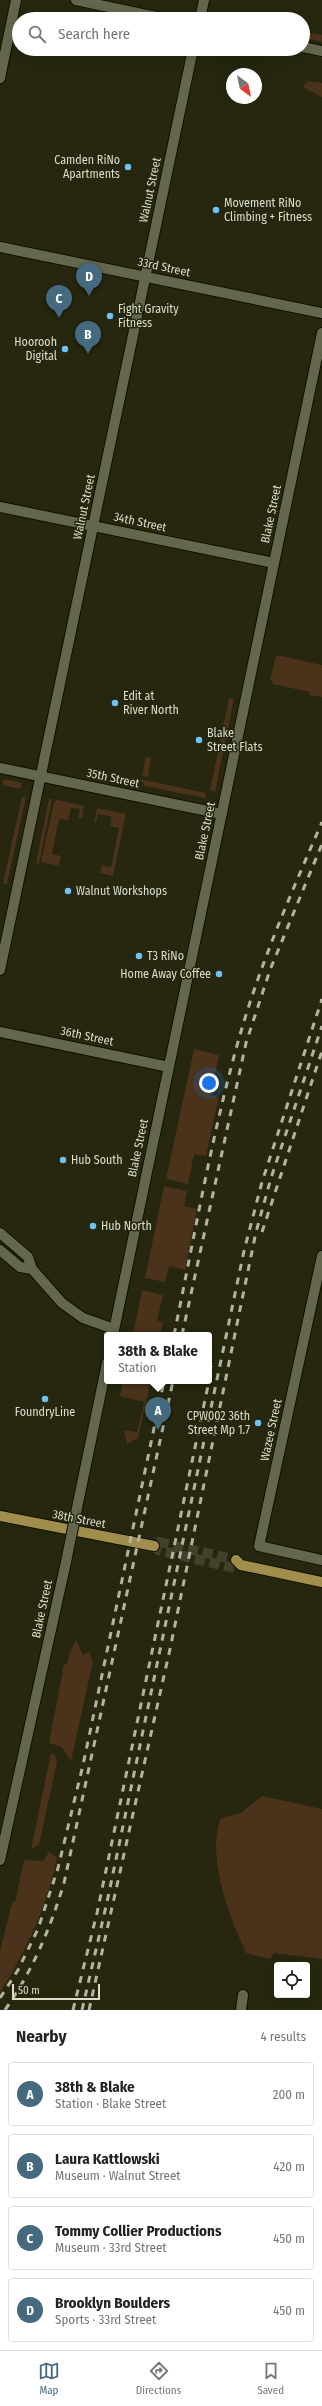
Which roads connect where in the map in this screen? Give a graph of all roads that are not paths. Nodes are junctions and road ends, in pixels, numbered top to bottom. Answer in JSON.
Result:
{"nodes":[{"id":1,"x":16,"y":0,"type":"edge"},
{"id":2,"x":76,"y":0,"type":"edge"},
{"id":3,"x":204,"y":0,"type":"edge"},
{"id":4,"x":14,"y":12,"type":"edge"},
{"id":5,"x":133,"y":12,"type":"edge"},
{"id":6,"x":201,"y":12,"type":"edge"},
{"id":7,"x":12,"y":20,"type":"edge"},
{"id":8,"x":310,"y":48,"type":"edge"},
{"id":9,"x":322,"y":51,"type":"edge"},
{"id":10,"x":192,"y":56,"type":"edge"},
{"id":11,"x":0,"y":78,"type":"edge"},
{"id":12,"x":0,"y":247,"type":"edge"},
{"id":13,"x":145,"y":277,"type":"junction"},
{"id":14,"x":322,"y":313,"type":"edge"},
{"id":15,"x":322,"y":333,"type":"edge"},
{"id":16,"x":0,"y":507,"type":"edge"},
{"id":17,"x":93,"y":526,"type":"junction"},
{"id":18,"x":274,"y":564,"type":"junction"},
{"id":19,"x":0,"y":768,"type":"edge"},
{"id":20,"x":40,"y":776,"type":"junction"},
{"id":21,"x":222,"y":814,"type":"junction"},
{"id":22,"x":0,"y":970,"type":"edge"},
{"id":23,"x":0,"y":1032,"type":"edge"},
{"id":24,"x":169,"y":1067,"type":"junction"},
{"id":25,"x":0,"y":1233,"type":"edge"},
{"id":26,"x":0,"y":1250,"type":"edge"},
{"id":27,"x":322,"y":1256,"type":"edge"},
{"id":28,"x":32,"y":1269,"type":"junction"},
{"id":29,"x":113,"y":1332,"type":"edge"},
{"id":30,"x":104,"y":1377,"type":"edge"},
{"id":31,"x":0,"y":1516,"type":"edge"},
{"id":32,"x":154,"y":1546,"type":"dead end"},
{"id":33,"x":322,"y":1560,"type":"edge"},
{"id":34,"x":237,"y":1564,"type":"tunnel mouth"},
{"id":35,"x":322,"y":1582,"type":"edge"},
{"id":36,"x":0,"y":1860,"type":"edge"},
{"id":37,"x":243,"y":1995,"type":"dead end"},
{"id":38,"x":241,"y":2010,"type":"edge"}],
"edges":[{"from":1,"to":4,"type":"street"},
{"from":2,"to":5,"type":"street"},
{"from":3,"to":6,"type":"street"},
{"from":7,"to":11,"type":"street"},
{"from":8,"to":9,"type":"street"},
{"from":10,"to":13,"type":"street","name":"Walnut Street"},
{"from":12,"to":13,"type":"street","name":"33rd Street"},
{"from":13,"to":14,"type":"street","name":"33rd Street"},
{"from":13,"to":17,"type":"street","name":"Walnut Street"},
{"from":15,"to":18,"type":"street","name":"Blake Street"},
{"from":16,"to":17,"type":"street","name":"34th Street"},
{"from":17,"to":18,"type":"street","name":"34th Street"},
{"from":17,"to":20,"type":"street","name":"Walnut Street"},
{"from":18,"to":21,"type":"street","name":"Blake Street"},
{"from":19,"to":20,"type":"street","name":"35th Street"},
{"from":20,"to":21,"type":"street","name":"35th Street"},
{"from":20,"to":22,"type":"street","name":"Walnut Street"},
{"from":21,"to":24,"type":"street","name":"Blake Street"},
{"from":23,"to":24,"type":"street","name":"36th Street"},
{"from":24,"to":29,"type":"street","name":"Blake Street"},
{"from":25,"to":28,"type":"street"},
{"from":26,"to":28,"type":"street"},
{"from":27,"to":33,"type":"street","name":"Wazee Street"},
{"from":28,"to":29,"type":"street"},
{"from":30,"to":36,"type":"street","name":"Blake Street","bridge":true},
{"from":31,"to":32,"type":"main road","name":"38th Street"},
{"from":34,"to":35,"type":"main road"},
{"from":37,"to":38,"type":"street"}]}
